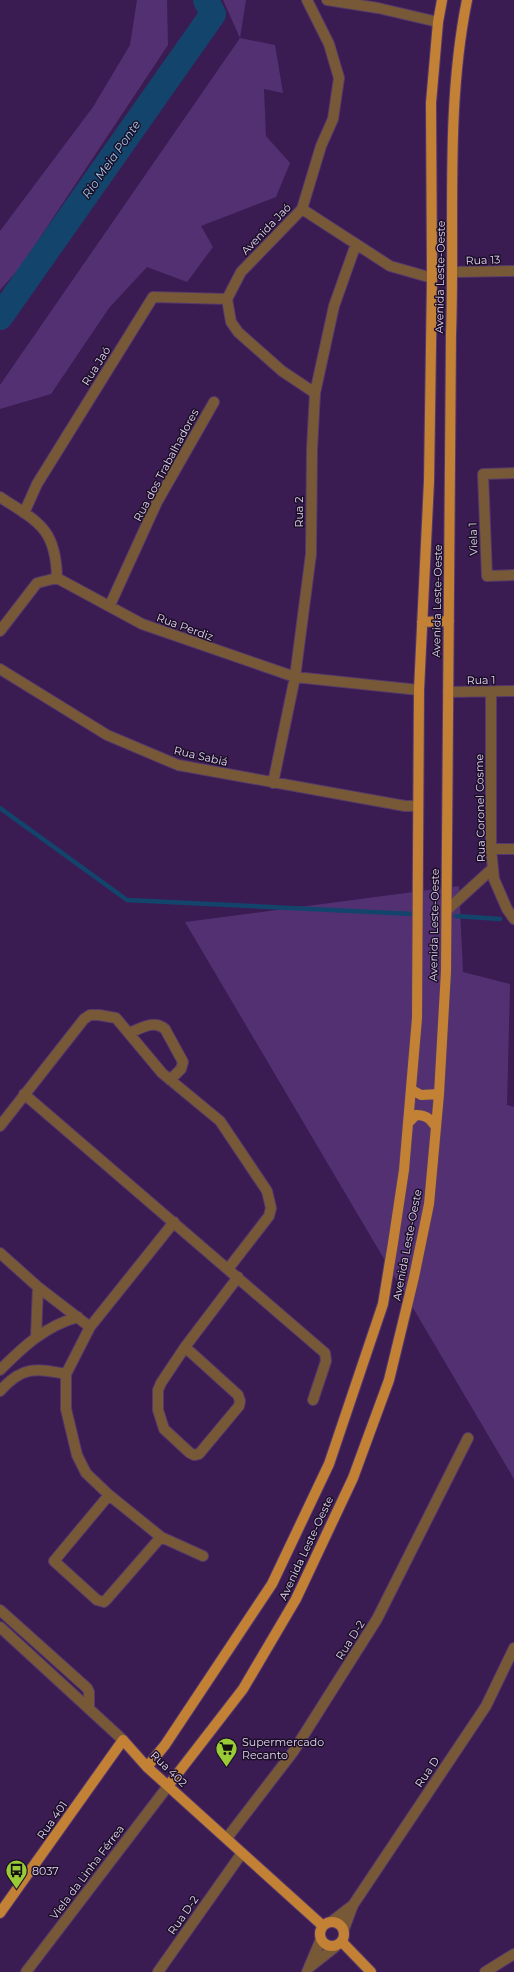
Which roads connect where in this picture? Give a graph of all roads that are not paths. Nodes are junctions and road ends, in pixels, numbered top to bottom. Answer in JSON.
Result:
{"nodes":[{"id":1,"x":307,"y":0,"type":"edge"},
{"id":2,"x":327,"y":0,"type":"edge"},
{"id":3,"x":442,"y":0,"type":"edge"},
{"id":4,"x":467,"y":0,"type":"edge"},
{"id":5,"x":379,"y":4,"type":"edge"},
{"id":6,"x":438,"y":22,"type":"junction"},
{"id":7,"x":302,"y":209,"type":"junction"},
{"id":8,"x":356,"y":244,"type":"junction"},
{"id":9,"x":514,"y":271,"type":"edge"},
{"id":10,"x":453,"y":272,"type":"junction"},
{"id":11,"x":432,"y":278,"type":"junction"},
{"id":12,"x":227,"y":300,"type":"junction"},
{"id":13,"x":315,"y":393,"type":"junction"},
{"id":14,"x":214,"y":402,"type":"dead end"},
{"id":15,"x":514,"y":473,"type":"edge"},
{"id":16,"x":0,"y":497,"type":"edge"},
{"id":17,"x":24,"y":513,"type":"junction"},
{"id":18,"x":514,"y":575,"type":"edge"},
{"id":19,"x":57,"y":578,"type":"junction"},
{"id":20,"x":110,"y":605,"type":"junction"},
{"id":21,"x":449,"y":621,"type":"junction"},
{"id":22,"x":422,"y":622,"type":"junction"},
{"id":23,"x":0,"y":631,"type":"edge"},
{"id":24,"x":0,"y":669,"type":"edge"},
{"id":25,"x":295,"y":677,"type":"junction"},
{"id":26,"x":419,"y":690,"type":"junction"},
{"id":27,"x":514,"y":691,"type":"edge"},
{"id":28,"x":448,"y":692,"type":"junction"},
{"id":29,"x":491,"y":692,"type":"junction"},
{"id":30,"x":273,"y":783,"type":"junction"},
{"id":31,"x":418,"y":806,"type":"junction"},
{"id":32,"x":491,"y":849,"type":"junction"},
{"id":33,"x":514,"y":849,"type":"edge"},
{"id":34,"x":493,"y":868,"type":"junction"},
{"id":35,"x":447,"y":910,"type":"junction"},
{"id":36,"x":514,"y":919,"type":"edge"},
{"id":37,"x":128,"y":1033,"type":"junction"},
{"id":38,"x":170,"y":1080,"type":"junction"},
{"id":39,"x":412,"y":1090,"type":"junction"},
{"id":40,"x":24,"y":1094,"type":"junction"},
{"id":41,"x":439,"y":1094,"type":"junction"},
{"id":42,"x":409,"y":1122,"type":"junction"},
{"id":43,"x":0,"y":1126,"type":"edge"},
{"id":44,"x":436,"y":1128,"type":"junction"},
{"id":45,"x":174,"y":1222,"type":"junction"},
{"id":46,"x":0,"y":1253,"type":"edge"},
{"id":47,"x":228,"y":1269,"type":"junction"},
{"id":48,"x":238,"y":1278,"type":"junction"},
{"id":49,"x":38,"y":1287,"type":"junction"},
{"id":50,"x":78,"y":1316,"type":"junction"},
{"id":51,"x":90,"y":1327,"type":"junction"},
{"id":52,"x":36,"y":1337,"type":"junction"},
{"id":53,"x":185,"y":1347,"type":"junction"},
{"id":54,"x":0,"y":1370,"type":"edge"},
{"id":55,"x":66,"y":1374,"type":"junction"},
{"id":56,"x":0,"y":1391,"type":"edge"},
{"id":57,"x":312,"y":1400,"type":"dead end"},
{"id":58,"x":468,"y":1438,"type":"dead end"},
{"id":59,"x":109,"y":1496,"type":"junction"},
{"id":60,"x":161,"y":1537,"type":"junction"},
{"id":61,"x":203,"y":1556,"type":"dead end"},
{"id":62,"x":0,"y":1610,"type":"edge"},
{"id":63,"x":0,"y":1627,"type":"edge"},
{"id":64,"x":514,"y":1648,"type":"edge"},
{"id":65,"x":89,"y":1709,"type":"junction"},
{"id":66,"x":123,"y":1740,"type":"junction"},
{"id":67,"x":147,"y":1767,"type":"junction"},
{"id":68,"x":168,"y":1786,"type":"junction"},
{"id":69,"x":227,"y":1838,"type":"junction"},
{"id":70,"x":242,"y":1853,"type":"junction"},
{"id":71,"x":353,"y":1905,"type":"junction"},
{"id":72,"x":0,"y":1913,"type":"edge"},
{"id":73,"x":327,"y":1924,"type":"junction"},
{"id":74,"x":344,"y":1929,"type":"junction"},
{"id":75,"x":321,"y":1940,"type":"junction"},
{"id":76,"x":339,"y":1944,"type":"junction"},
{"id":77,"x":514,"y":1954,"type":"edge"},
{"id":78,"x":309,"y":1969,"type":"edge"},
{"id":79,"x":26,"y":1972,"type":"edge"},
{"id":80,"x":158,"y":1972,"type":"edge"},
{"id":81,"x":371,"y":1972,"type":"edge"},
{"id":82,"x":485,"y":1972,"type":"edge"}],
"edges":[{"from":1,"to":7,"type":"street","name":"Avenida Jaó"},
{"from":2,"to":5,"type":"street"},
{"from":3,"to":6,"type":"main road","name":"Avenida Leste-Oeste"},
{"from":4,"to":10,"type":"main road","name":"Avenida Leste-Oeste"},
{"from":5,"to":6,"type":"street"},
{"from":6,"to":11,"type":"main road","name":"Avenida Leste-Oeste"},
{"from":7,"to":8,"type":"street"},
{"from":7,"to":12,"type":"street","name":"Avenida Jaó"},
{"from":8,"to":11,"type":"street"},
{"from":8,"to":13,"type":"street","name":"Rua 2"},
{"from":9,"to":10,"type":"street","name":"Rua 13"},
{"from":10,"to":21,"type":"main road","name":"Avenida Leste-Oeste"},
{"from":11,"to":22,"type":"main road","name":"Avenida Leste-Oeste"},
{"from":12,"to":13,"type":"street"},
{"from":12,"to":17,"type":"street","name":"Rua Jaó"},
{"from":13,"to":25,"type":"street","name":"Rua 2"},
{"from":14,"to":20,"type":"street","name":"Rua dos Trabalhadores"},
{"from":15,"to":18,"type":"street","name":"Viela 1"},
{"from":16,"to":17,"type":"street"},
{"from":17,"to":19,"type":"street"},
{"from":19,"to":20,"type":"street","name":"Rua Perdiz"},
{"from":19,"to":23,"type":"street"},
{"from":20,"to":25,"type":"street","name":"Rua Perdiz"},
{"from":21,"to":22,"type":"main road"},
{"from":21,"to":28,"type":"main road","name":"Avenida Leste-Oeste"},
{"from":22,"to":26,"type":"main road","name":"Avenida Leste-Oeste"},
{"from":24,"to":30,"type":"street","name":"Rua Sabiá"},
{"from":25,"to":26,"type":"street","name":"Rua Perdiz"},
{"from":25,"to":30,"type":"street","name":"Rua 2"},
{"from":26,"to":31,"type":"main road","name":"Avenida Leste-Oeste"},
{"from":27,"to":29,"type":"street","name":"Rua 1"},
{"from":28,"to":29,"type":"street","name":"Rua 1"},
{"from":28,"to":35,"type":"main road","name":"Avenida Leste-Oeste"},
{"from":29,"to":32,"type":"street","name":"Rua Coronel Cosme"},
{"from":30,"to":31,"type":"street","name":"Rua Sabiá"},
{"from":31,"to":39,"type":"main road","name":"Avenida Leste-Oeste"},
{"from":32,"to":33,"type":"street"},
{"from":32,"to":34,"type":"street","name":"Rua Coronel Cosme"},
{"from":34,"to":35,"type":"street"},
{"from":34,"to":36,"type":"street","name":"Rua Coronel Cosme"},
{"from":35,"to":41,"type":"main road","name":"Avenida Leste-Oeste"},
{"from":37,"to":38,"type":"street"},
{"from":37,"to":38,"type":"street"},
{"from":37,"to":40,"type":"street"},
{"from":38,"to":47,"type":"street"},
{"from":39,"to":41,"type":"main road"},
{"from":39,"to":42,"type":"main road","name":"Avenida Leste-Oeste"},
{"from":40,"to":43,"type":"street"},
{"from":40,"to":45,"type":"street"},
{"from":41,"to":44,"type":"main road","name":"Avenida Leste-Oeste"},
{"from":42,"to":44,"type":"main road"},
{"from":42,"to":67,"type":"main road","name":"Avenida Leste-Oeste"},
{"from":44,"to":68,"type":"main road","name":"Avenida Leste-Oeste"},
{"from":45,"to":47,"type":"street"},
{"from":45,"to":51,"type":"street"},
{"from":46,"to":49,"type":"street"},
{"from":47,"to":48,"type":"street"},
{"from":48,"to":53,"type":"street"},
{"from":48,"to":57,"type":"street"},
{"from":49,"to":50,"type":"street"},
{"from":49,"to":52,"type":"street"},
{"from":50,"to":51,"type":"street"},
{"from":50,"to":52,"type":"street"},
{"from":51,"to":55,"type":"street"},
{"from":52,"to":54,"type":"street"},
{"from":53,"to":53,"type":"street"},
{"from":55,"to":56,"type":"street"},
{"from":55,"to":59,"type":"street"},
{"from":58,"to":69,"type":"street","name":"Rua D-2"},
{"from":59,"to":60,"type":"street"},
{"from":59,"to":60,"type":"street"},
{"from":60,"to":61,"type":"street"},
{"from":62,"to":65,"type":"street"},
{"from":63,"to":65,"type":"street","name":"Rua 402"},
{"from":64,"to":71,"type":"street","name":"Rua D"},
{"from":65,"to":66,"type":"street","name":"Rua 402"},
{"from":66,"to":67,"type":"main road","name":"Rua 402"},
{"from":66,"to":72,"type":"main road","name":"Rua 401"},
{"from":67,"to":68,"type":"main road","name":"Rua 402"},
{"from":68,"to":69,"type":"main road","name":"Rua 402"},
{"from":68,"to":79,"type":"street","name":"Viela da Linha Férrea"},
{"from":69,"to":70,"type":"main road","name":"Rua 402"},
{"from":70,"to":73,"type":"main road","name":"Rua 402"},
{"from":70,"to":80,"type":"street","name":"Rua D-2"},
{"from":71,"to":73,"type":"street","name":"Rua D"},
{"from":71,"to":74,"type":"street","name":"Rua D"},
{"from":73,"to":74,"type":"main road"},
{"from":73,"to":75,"type":"main road"},
{"from":74,"to":76,"type":"main road"},
{"from":75,"to":76,"type":"main road"},
{"from":75,"to":78,"type":"street"},
{"from":76,"to":78,"type":"street"},
{"from":76,"to":81,"type":"main road"},
{"from":77,"to":82,"type":"street"}]}
